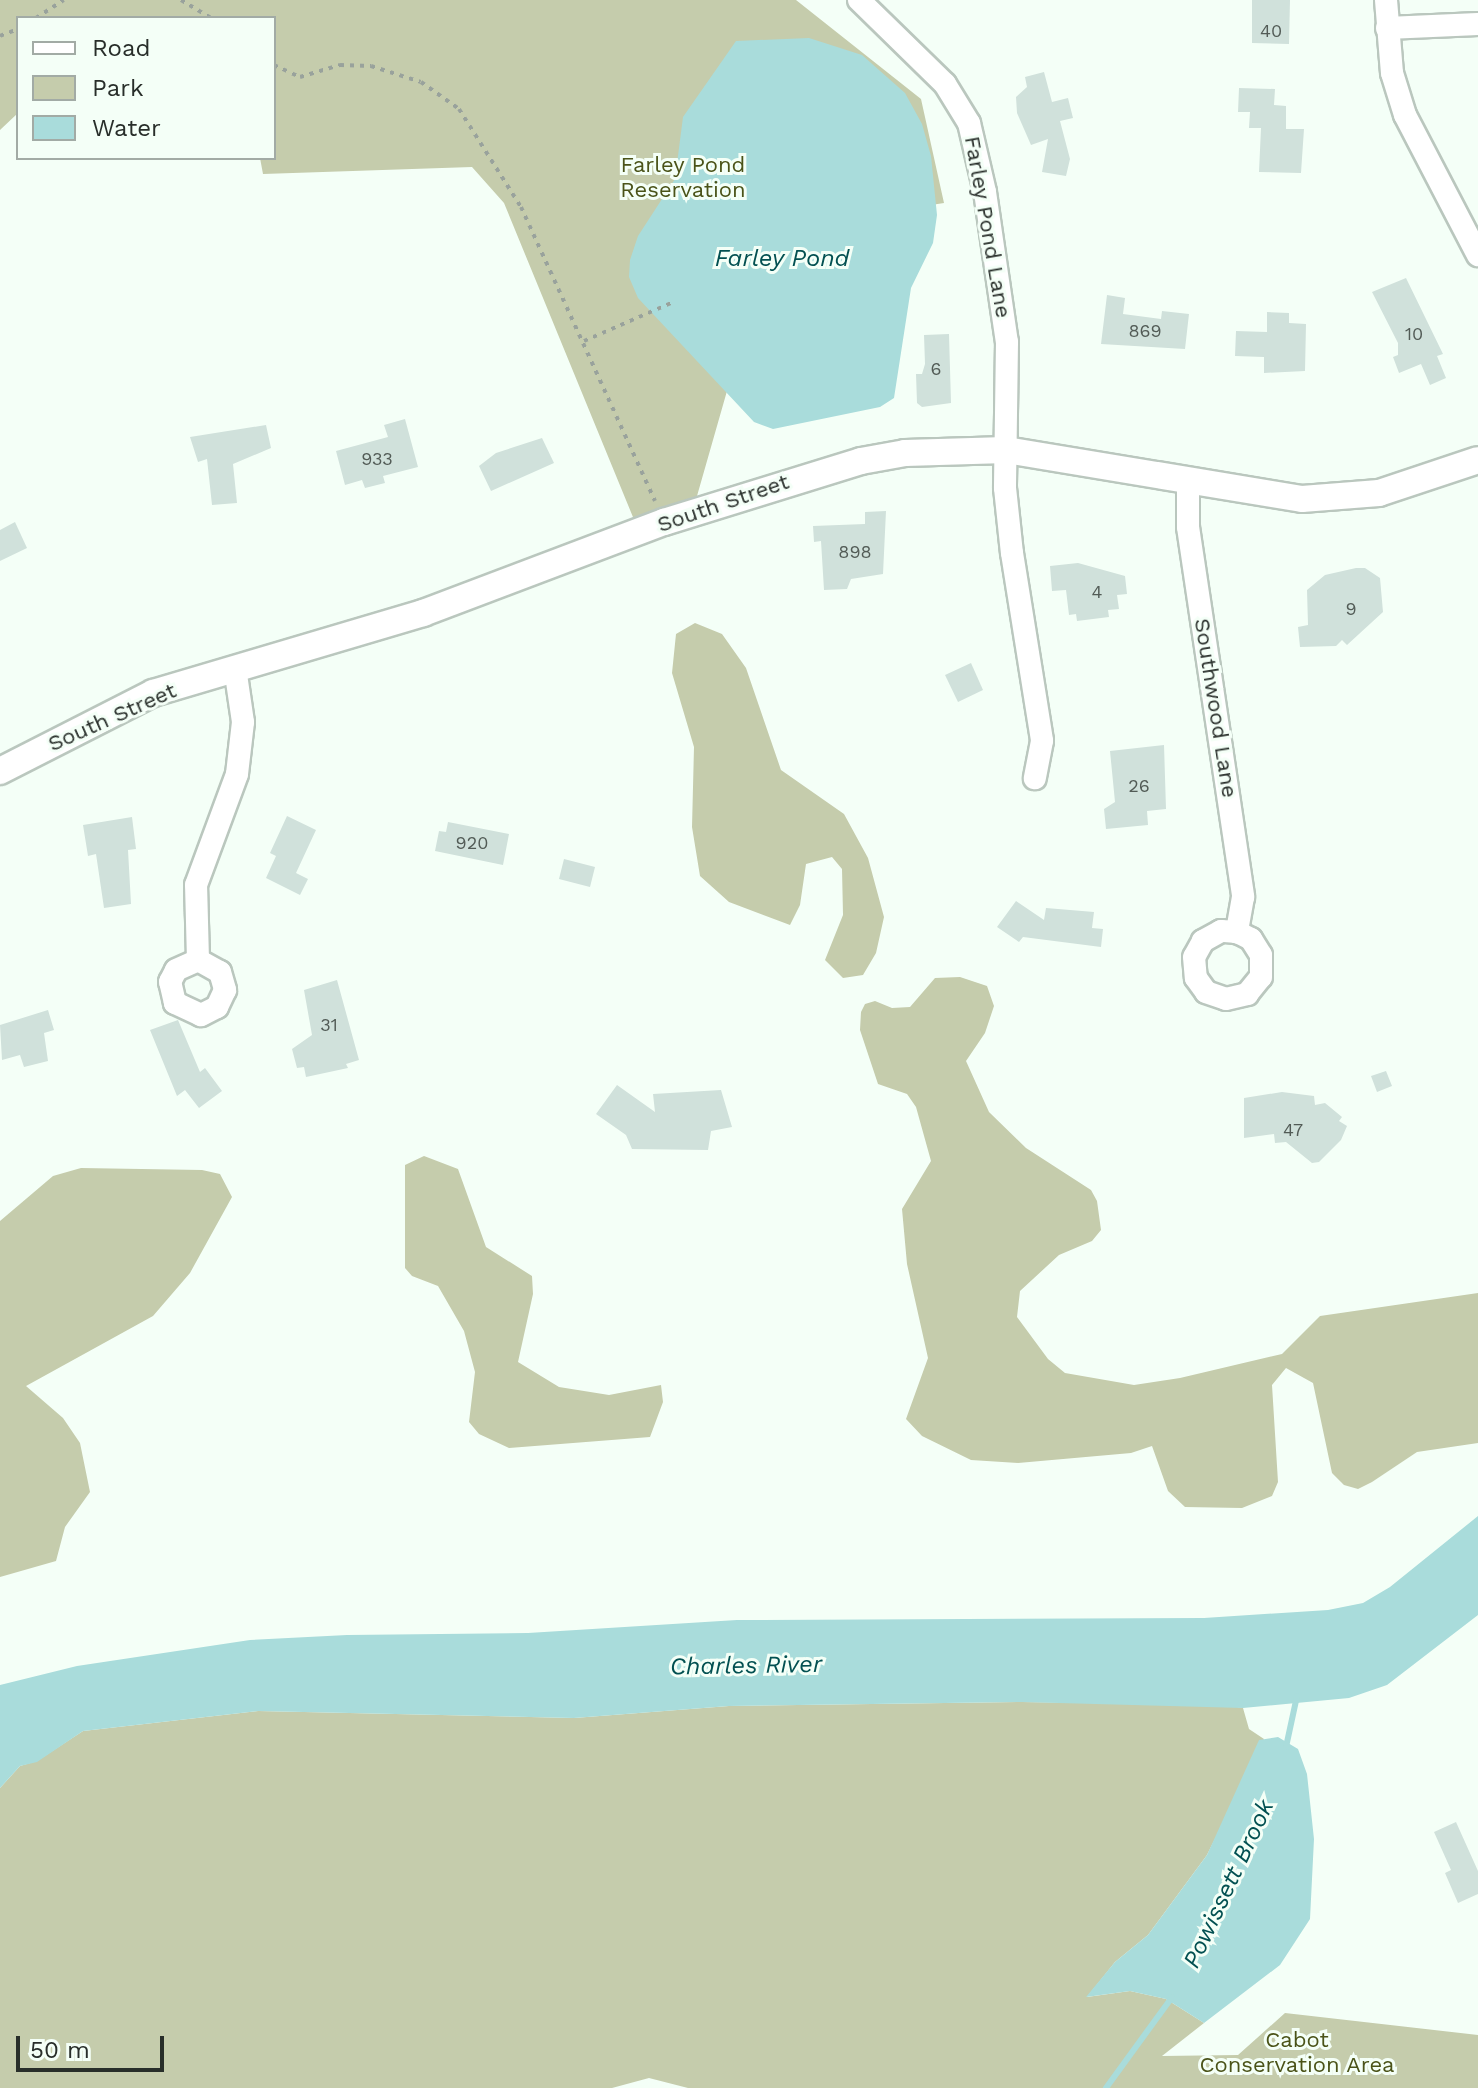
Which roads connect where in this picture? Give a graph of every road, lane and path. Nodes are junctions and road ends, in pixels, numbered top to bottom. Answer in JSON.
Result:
{"nodes":[{"id":1,"x":64,"y":0,"type":"edge"},
{"id":2,"x":181,"y":0,"type":"edge"},
{"id":3,"x":859,"y":0,"type":"edge"},
{"id":4,"x":1386,"y":0,"type":"edge"},
{"id":5,"x":39,"y":16,"type":"edge"},
{"id":6,"x":208,"y":16,"type":"edge"},
{"id":7,"x":1478,"y":24,"type":"edge"},
{"id":8,"x":1387,"y":28,"type":"junction"},
{"id":9,"x":276,"y":66,"type":"edge"},
{"id":10,"x":1478,"y":255,"type":"edge"},
{"id":11,"x":671,"y":303,"type":"dead end"},
{"id":12,"x":584,"y":341,"type":"junction"},
{"id":13,"x":1006,"y":450,"type":"junction"},
{"id":14,"x":1478,"y":460,"type":"edge"},
{"id":15,"x":1188,"y":483,"type":"junction"},
{"id":16,"x":664,"y":522,"type":"junction"},
{"id":17,"x":235,"y":668,"type":"junction"},
{"id":18,"x":0,"y":771,"type":"edge"},
{"id":19,"x":1035,"y":778,"type":"dead end"},
{"id":20,"x":1237,"y":932,"type":"dead end"},
{"id":21,"x":198,"y":960,"type":"dead end"}],
"edges":[{"from":1,"to":5,"type":"path"},
{"from":2,"to":6,"type":"path"},
{"from":3,"to":13,"type":"street","name":"Farley Pond Lane"},
{"from":4,"to":8,"type":"street"},
{"from":7,"to":8,"type":"street"},
{"from":8,"to":10,"type":"street"},
{"from":9,"to":12,"type":"path"},
{"from":11,"to":12,"type":"path"},
{"from":12,"to":16,"type":"path"},
{"from":13,"to":15,"type":"street","name":"South Street"},
{"from":13,"to":16,"type":"street","name":"South Street"},
{"from":13,"to":19,"type":"street"},
{"from":14,"to":15,"type":"street","name":"South Street"},
{"from":15,"to":20,"type":"street","name":"Southwood Lane"},
{"from":16,"to":17,"type":"street","name":"South Street"},
{"from":17,"to":18,"type":"street","name":"South Street"},
{"from":17,"to":21,"type":"street"}]}
